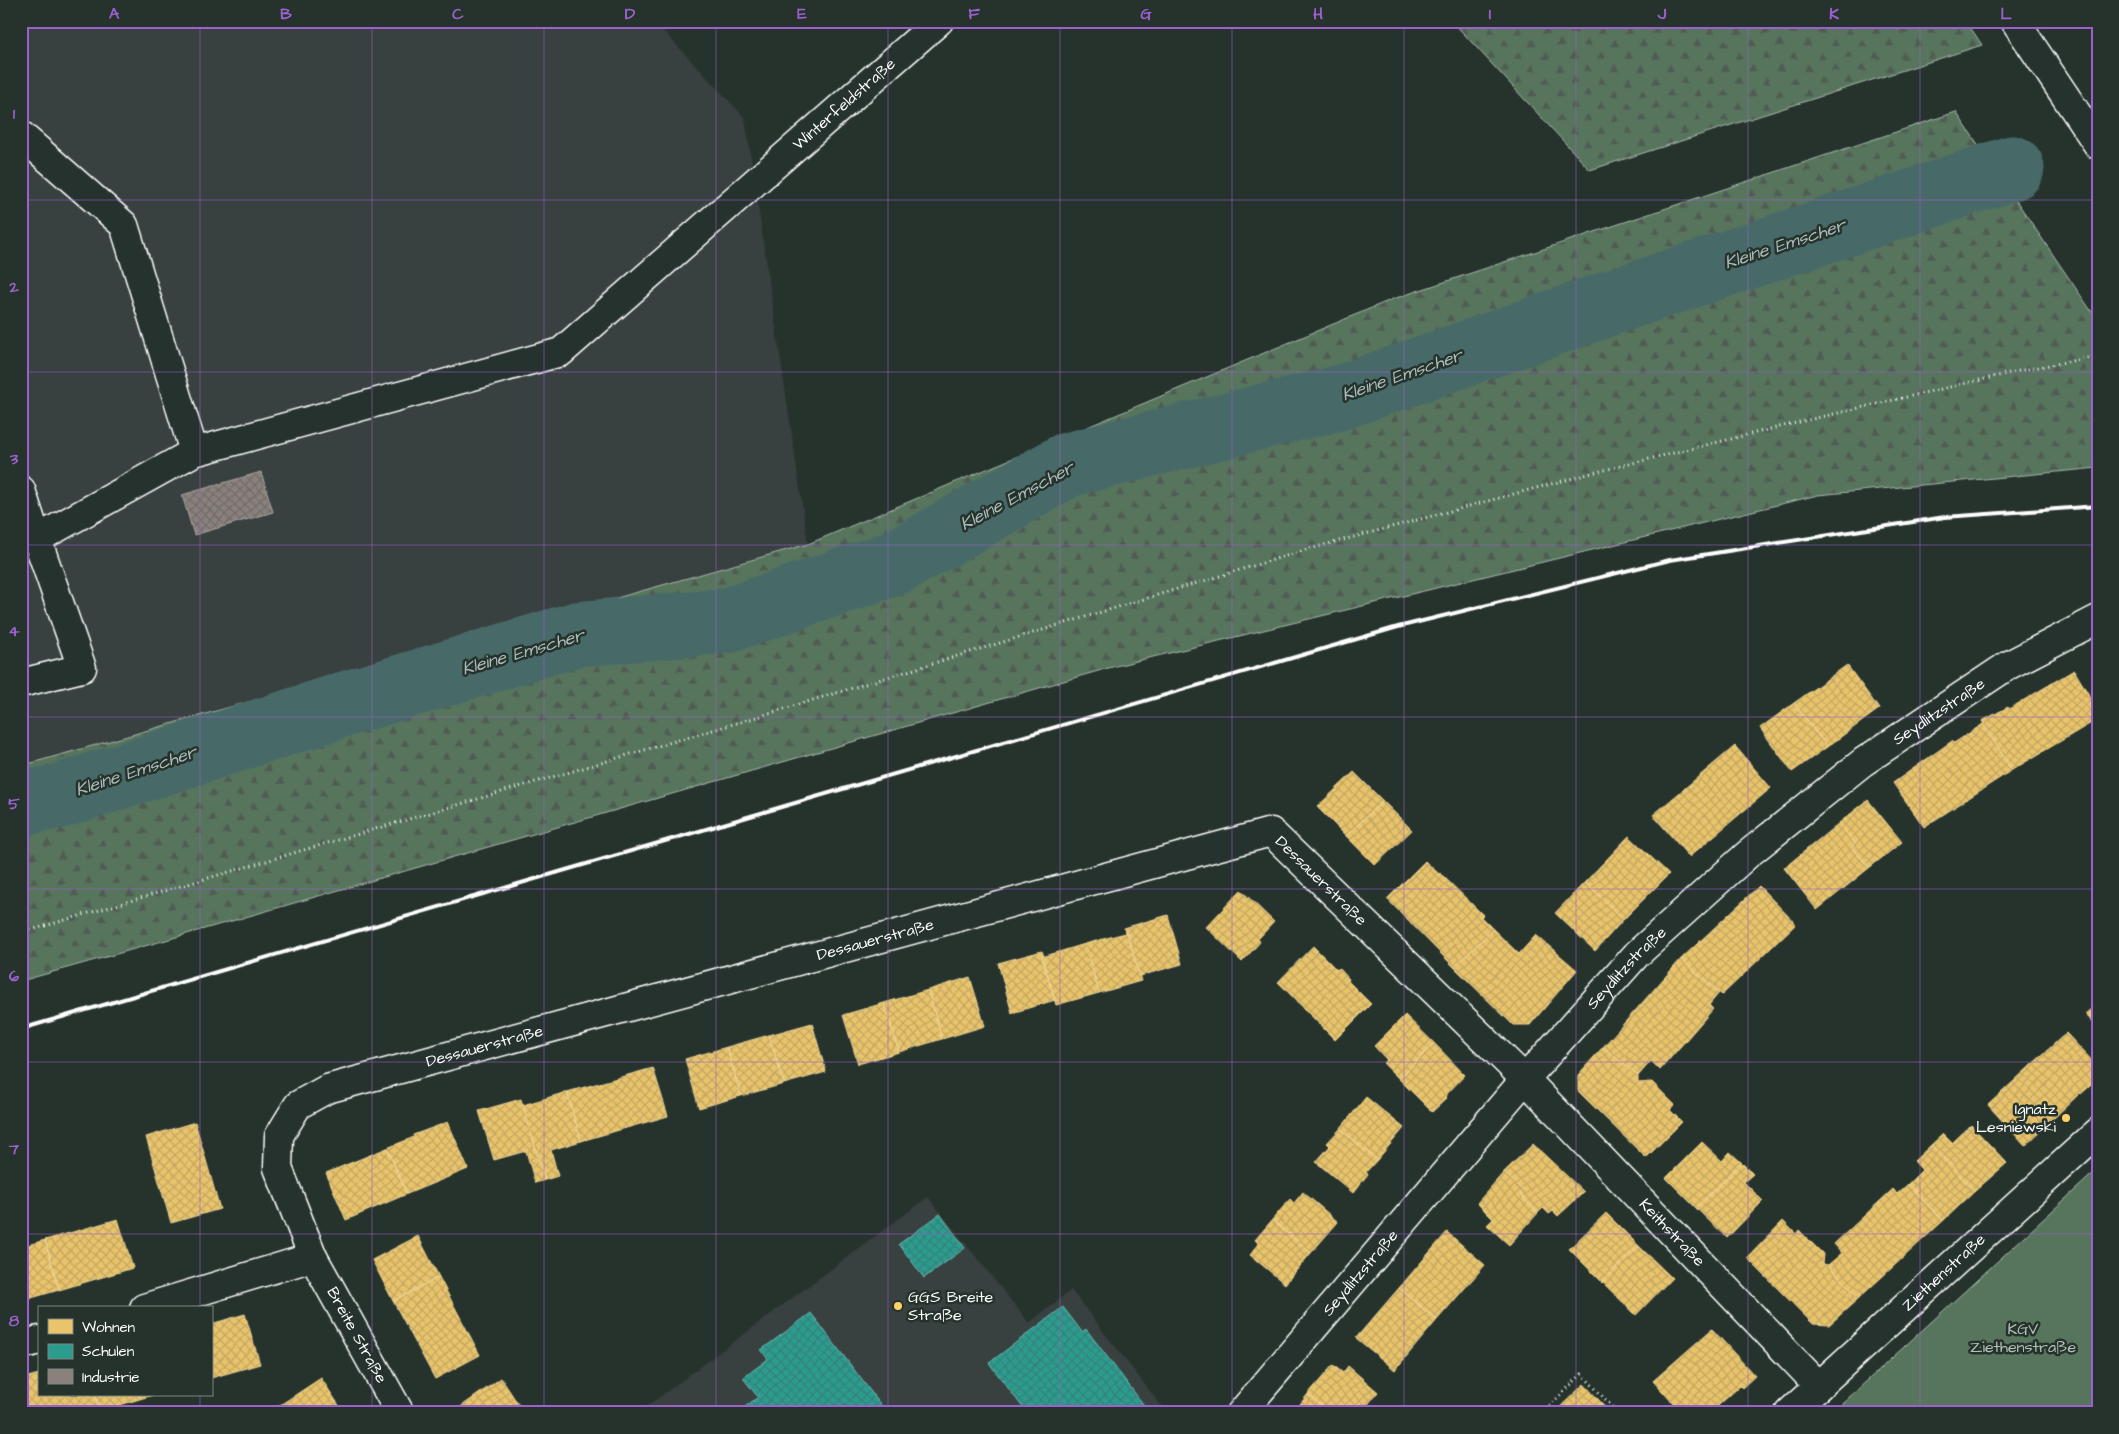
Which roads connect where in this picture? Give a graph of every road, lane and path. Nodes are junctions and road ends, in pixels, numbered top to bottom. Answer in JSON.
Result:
{"nodes":[{"id":1,"x":939,"y":21,"type":"edge"},
{"id":2,"x":2015,"y":21,"type":"edge"},
{"id":3,"x":21,"y":135,"type":"edge"},
{"id":4,"x":2098,"y":145,"type":"edge"},
{"id":5,"x":2098,"y":356,"type":"edge"},
{"id":6,"x":194,"y":452,"type":"junction"},
{"id":7,"x":21,"y":490,"type":"edge"},
{"id":8,"x":37,"y":539,"type":"junction"},
{"id":9,"x":2098,"y":619,"type":"edge"},
{"id":10,"x":21,"y":684,"type":"edge"},
{"id":11,"x":21,"y":933,"type":"edge"},
{"id":12,"x":1525,"y":1079,"type":"junction"},
{"id":13,"x":2098,"y":1132,"type":"edge"},
{"id":14,"x":313,"y":1257,"type":"junction"},
{"id":15,"x":151,"y":1306,"type":"edge"},
{"id":16,"x":38,"y":1340,"type":"edge"},
{"id":17,"x":21,"y":1345,"type":"edge"},
{"id":18,"x":1818,"y":1386,"type":"junction"},
{"id":19,"x":400,"y":1413,"type":"edge"},
{"id":20,"x":1241,"y":1413,"type":"edge"},
{"id":21,"x":1542,"y":1413,"type":"edge"},
{"id":22,"x":1618,"y":1413,"type":"edge"},
{"id":23,"x":1789,"y":1413,"type":"edge"}],
"edges":[{"from":1,"to":6,"type":"street","name":"Winterfeldstraße"},
{"from":2,"to":4,"type":"street"},
{"from":3,"to":6,"type":"street"},
{"from":5,"to":11,"type":"path"},
{"from":6,"to":8,"type":"street","name":"Winterfeldstraße"},
{"from":7,"to":8,"type":"street"},
{"from":8,"to":10,"type":"street"},
{"from":9,"to":12,"type":"street","name":"Seydlitzstraße"},
{"from":12,"to":14,"type":"street","name":"Dessauerstraße"},
{"from":12,"to":18,"type":"street","name":"Keithstraße"},
{"from":12,"to":20,"type":"street","name":"Seydlitzstraße"},
{"from":13,"to":18,"type":"street","name":"Ziethenstraße"},
{"from":14,"to":15,"type":"street"},
{"from":14,"to":19,"type":"street","name":"Breite Straße"},
{"from":16,"to":17,"type":"street"},
{"from":18,"to":23,"type":"street","name":"Ziethenstraße"},
{"from":21,"to":22,"type":"path"}]}
